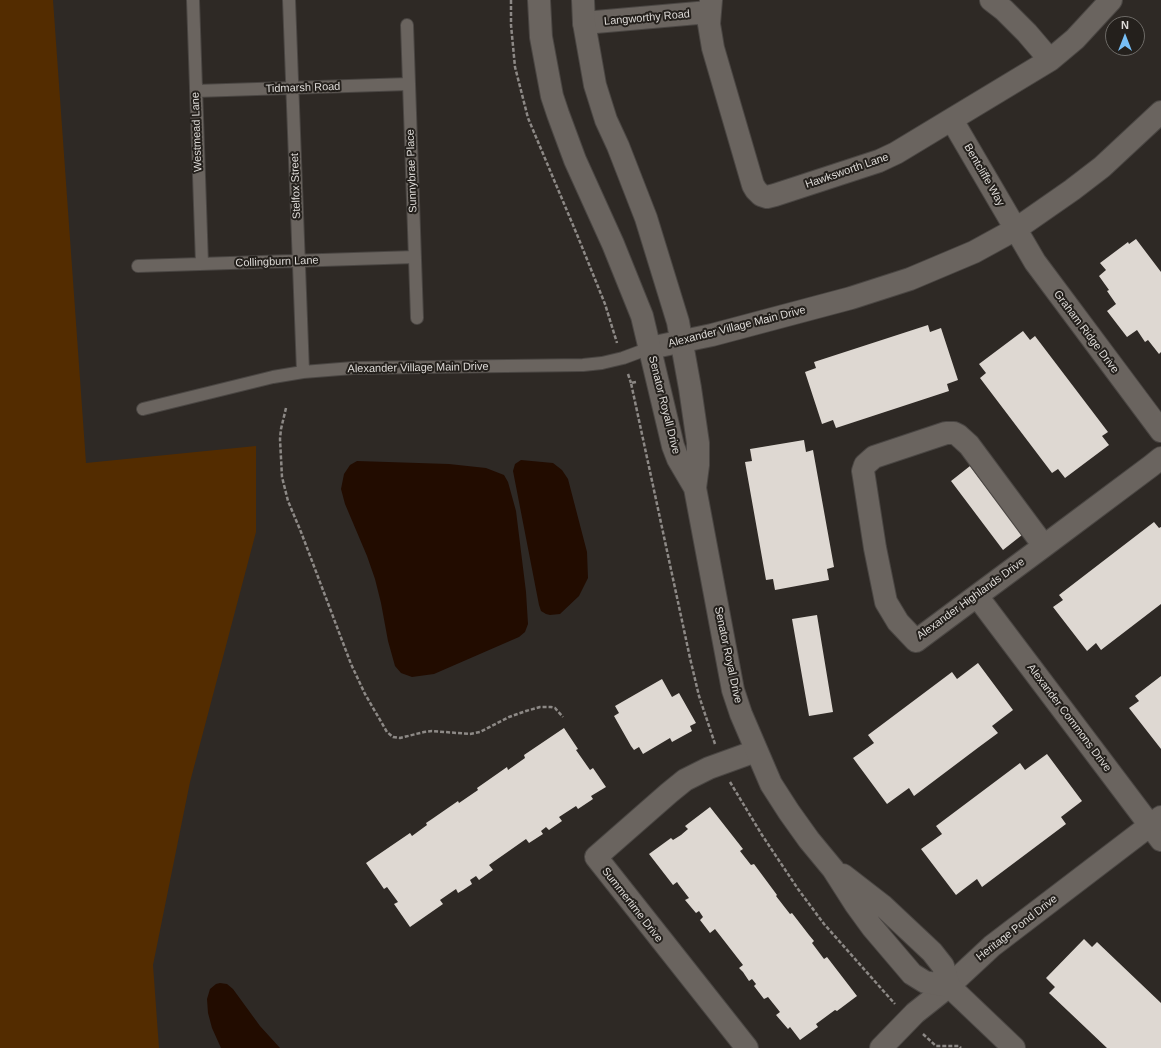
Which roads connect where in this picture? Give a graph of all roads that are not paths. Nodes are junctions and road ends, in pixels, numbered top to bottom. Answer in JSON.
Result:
{"nodes":[{"id":1,"x":193,"y":0,"type":"edge"},
{"id":2,"x":289,"y":0,"type":"edge"},
{"id":3,"x":539,"y":0,"type":"edge"},
{"id":4,"x":583,"y":0,"type":"edge"},
{"id":5,"x":990,"y":0,"type":"edge"},
{"id":6,"x":1111,"y":0,"type":"edge"},
{"id":7,"x":710,"y":6,"type":"edge"},
{"id":8,"x":584,"y":23,"type":"junction"},
{"id":9,"x":407,"y":25,"type":"dead end"},
{"id":10,"x":1050,"y":60,"type":"junction"},
{"id":11,"x":409,"y":84,"type":"junction"},
{"id":12,"x":293,"y":88,"type":"junction"},
{"id":13,"x":196,"y":91,"type":"junction"},
{"id":14,"x":1161,"y":112,"type":"edge"},
{"id":15,"x":952,"y":120,"type":"junction"},
{"id":16,"x":1016,"y":230,"type":"junction"},
{"id":17,"x":415,"y":257,"type":"junction"},
{"id":18,"x":299,"y":261,"type":"junction"},
{"id":19,"x":202,"y":264,"type":"junction"},
{"id":20,"x":138,"y":266,"type":"dead end"},
{"id":21,"x":417,"y":318,"type":"dead end"},
{"id":22,"x":682,"y":342,"type":"junction"},
{"id":23,"x":650,"y":348,"type":"junction"},
{"id":24,"x":303,"y":372,"type":"junction"},
{"id":25,"x":143,"y":409,"type":"dead end"},
{"id":26,"x":1161,"y":431,"type":"edge"},
{"id":27,"x":1161,"y":458,"type":"edge"},
{"id":28,"x":695,"y":488,"type":"junction"},
{"id":29,"x":1044,"y":546,"type":"junction"},
{"id":30,"x":977,"y":596,"type":"junction"},
{"id":31,"x":756,"y":752,"type":"junction"},
{"id":32,"x":1157,"y":827,"type":"edge"},
{"id":33,"x":833,"y":869,"type":"junction"},
{"id":34,"x":949,"y":986,"type":"junction"},
{"id":35,"x":746,"y":1048,"type":"edge"},
{"id":36,"x":882,"y":1048,"type":"edge"},
{"id":37,"x":1014,"y":1048,"type":"edge"}],
"edges":[{"from":1,"to":13,"type":"lane","name":"Westmead Lane"},
{"from":2,"to":12,"type":"lane","name":"Stelfox Street"},
{"from":3,"to":23,"type":"street","name":"Senator Royall Drive"},
{"from":4,"to":8,"type":"street","name":"Senator Royall Drive"},
{"from":5,"to":10,"type":"street"},
{"from":6,"to":10,"type":"street","name":"Hawksworth Lane"},
{"from":7,"to":8,"type":"street","name":"Langworthy Road"},
{"from":7,"to":15,"type":"street","name":"Hawksworth Lane"},
{"from":8,"to":22,"type":"street","name":"Senator Royall Drive"},
{"from":9,"to":11,"type":"lane","name":"Sunnybrae Place"},
{"from":10,"to":15,"type":"street","name":"Hawksworth Lane"},
{"from":11,"to":12,"type":"lane","name":"Tidmarsh Road"},
{"from":11,"to":17,"type":"lane","name":"Sunnybrae Place"},
{"from":12,"to":13,"type":"lane","name":"Tidmarsh Road"},
{"from":12,"to":18,"type":"lane","name":"Stelfox Street"},
{"from":13,"to":19,"type":"lane","name":"Westmead Lane"},
{"from":14,"to":16,"type":"street","name":"Alexander Village Main Drive"},
{"from":15,"to":16,"type":"street","name":"Bentcliffe Way"},
{"from":16,"to":22,"type":"street","name":"Alexander Village Main Drive"},
{"from":16,"to":26,"type":"street","name":"Graham Ridge Drive"},
{"from":17,"to":18,"type":"lane","name":"Collingburn Lane"},
{"from":17,"to":21,"type":"lane","name":"Sunnybrae Place"},
{"from":18,"to":19,"type":"lane","name":"Collingburn Lane"},
{"from":18,"to":24,"type":"lane","name":"Stelfox Street"},
{"from":19,"to":20,"type":"lane","name":"Collingburn Lane"},
{"from":22,"to":23,"type":"street","name":"Alexander Village Main Drive"},
{"from":22,"to":28,"type":"street","name":"Senator Royall Drive"},
{"from":23,"to":24,"type":"lane","name":"Alexander Village Main Drive"},
{"from":23,"to":28,"type":"street","name":"Senator Royall Drive"},
{"from":24,"to":25,"type":"lane","name":"Alexander Village Main Drive"},
{"from":27,"to":29,"type":"street","name":"Alexander Highlands Drive"},
{"from":28,"to":31,"type":"street","name":"Senator Royal Drive"},
{"from":29,"to":30,"type":"street","name":"Alexander Highlands Drive"},
{"from":29,"to":30,"type":"street","name":"Alexander Highlands Drive"},
{"from":30,"to":32,"type":"street","name":"Alexander Commons Drive"},
{"from":31,"to":33,"type":"street","name":"Senator Royal Drive"},
{"from":31,"to":35,"type":"street","name":"Summertime Drive"},
{"from":32,"to":34,"type":"street","name":"Heritage Pond Drive"},
{"from":33,"to":34,"type":"street","name":"Senator Royal Drive"},
{"from":33,"to":34,"type":"street","name":"Senator Royal Drive"},
{"from":34,"to":36,"type":"street","name":"Heritage Pond Drive"},
{"from":34,"to":37,"type":"street"}]}
